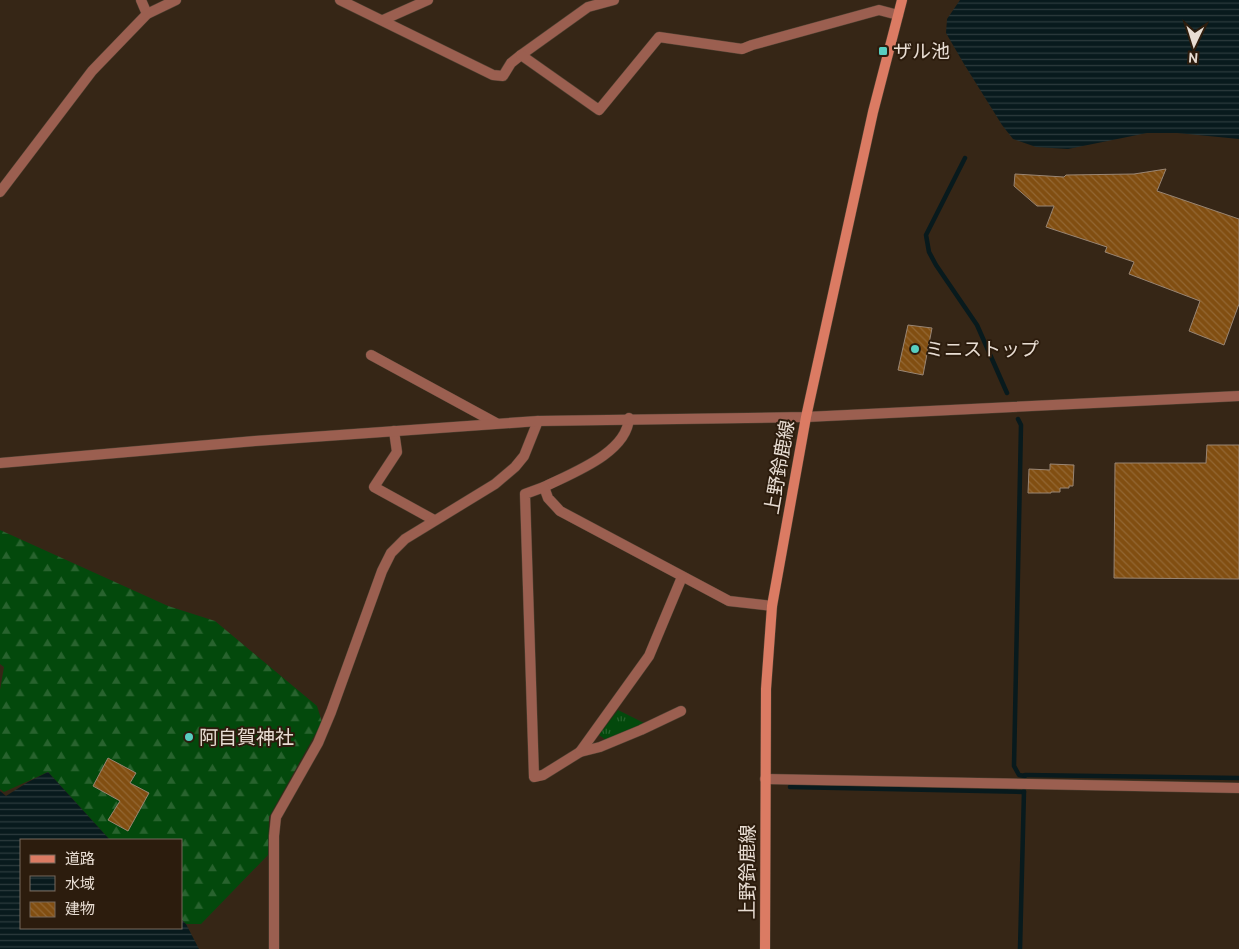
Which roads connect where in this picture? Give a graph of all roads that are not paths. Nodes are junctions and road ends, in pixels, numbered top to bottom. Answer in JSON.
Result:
{"nodes":[{"id":1,"x":141,"y":0,"type":"edge"},
{"id":2,"x":176,"y":0,"type":"edge"},
{"id":3,"x":340,"y":0,"type":"edge"},
{"id":4,"x":428,"y":0,"type":"edge"},
{"id":5,"x":614,"y":0,"type":"edge"},
{"id":6,"x":902,"y":0,"type":"edge"},
{"id":7,"x":147,"y":14,"type":"junction"},
{"id":8,"x":898,"y":15,"type":"junction"},
{"id":9,"x":383,"y":20,"type":"junction"},
{"id":10,"x":521,"y":55,"type":"junction"},
{"id":11,"x":0,"y":192,"type":"edge"},
{"id":12,"x":371,"y":355,"type":"dead end"},
{"id":13,"x":1239,"y":396,"type":"edge"},
{"id":14,"x":806,"y":417,"type":"junction"},
{"id":15,"x":629,"y":418,"type":"junction"},
{"id":16,"x":538,"y":421,"type":"junction"},
{"id":17,"x":496,"y":423,"type":"junction"},
{"id":18,"x":394,"y":431,"type":"junction"},
{"id":19,"x":0,"y":464,"type":"edge"},
{"id":20,"x":544,"y":487,"type":"junction"},
{"id":21,"x":434,"y":520,"type":"junction"},
{"id":22,"x":682,"y":577,"type":"junction"},
{"id":23,"x":772,"y":606,"type":"junction"},
{"id":24,"x":681,"y":711,"type":"dead end"},
{"id":25,"x":580,"y":752,"type":"junction"},
{"id":26,"x":765,"y":779,"type":"junction"},
{"id":27,"x":1239,"y":788,"type":"edge"},
{"id":28,"x":274,"y":949,"type":"edge"},
{"id":29,"x":765,"y":949,"type":"edge"}],
"edges":[{"from":1,"to":7,"type":"street"},
{"from":2,"to":7,"type":"street"},
{"from":3,"to":9,"type":"street"},
{"from":4,"to":9,"type":"street"},
{"from":5,"to":10,"type":"street"},
{"from":6,"to":8,"type":"main road","name":"上野鈴鹿線"},
{"from":7,"to":11,"type":"street"},
{"from":8,"to":10,"type":"street"},
{"from":8,"to":14,"type":"main road","name":"上野鈴鹿線"},
{"from":9,"to":10,"type":"street"},
{"from":12,"to":17,"type":"street"},
{"from":13,"to":14,"type":"street"},
{"from":14,"to":15,"type":"street"},
{"from":14,"to":23,"type":"main road","name":"上野鈴鹿線"},
{"from":15,"to":16,"type":"street"},
{"from":15,"to":20,"type":"street"},
{"from":16,"to":17,"type":"street"},
{"from":16,"to":21,"type":"street"},
{"from":17,"to":18,"type":"street"},
{"from":18,"to":19,"type":"street"},
{"from":18,"to":21,"type":"street"},
{"from":20,"to":22,"type":"street"},
{"from":20,"to":25,"type":"street"},
{"from":21,"to":28,"type":"street"},
{"from":22,"to":23,"type":"street"},
{"from":22,"to":25,"type":"street"},
{"from":23,"to":26,"type":"main road","name":"上野鈴鹿線"},
{"from":24,"to":25,"type":"street"},
{"from":26,"to":27,"type":"street"},
{"from":26,"to":29,"type":"main road","name":"上野鈴鹿線"}]}
